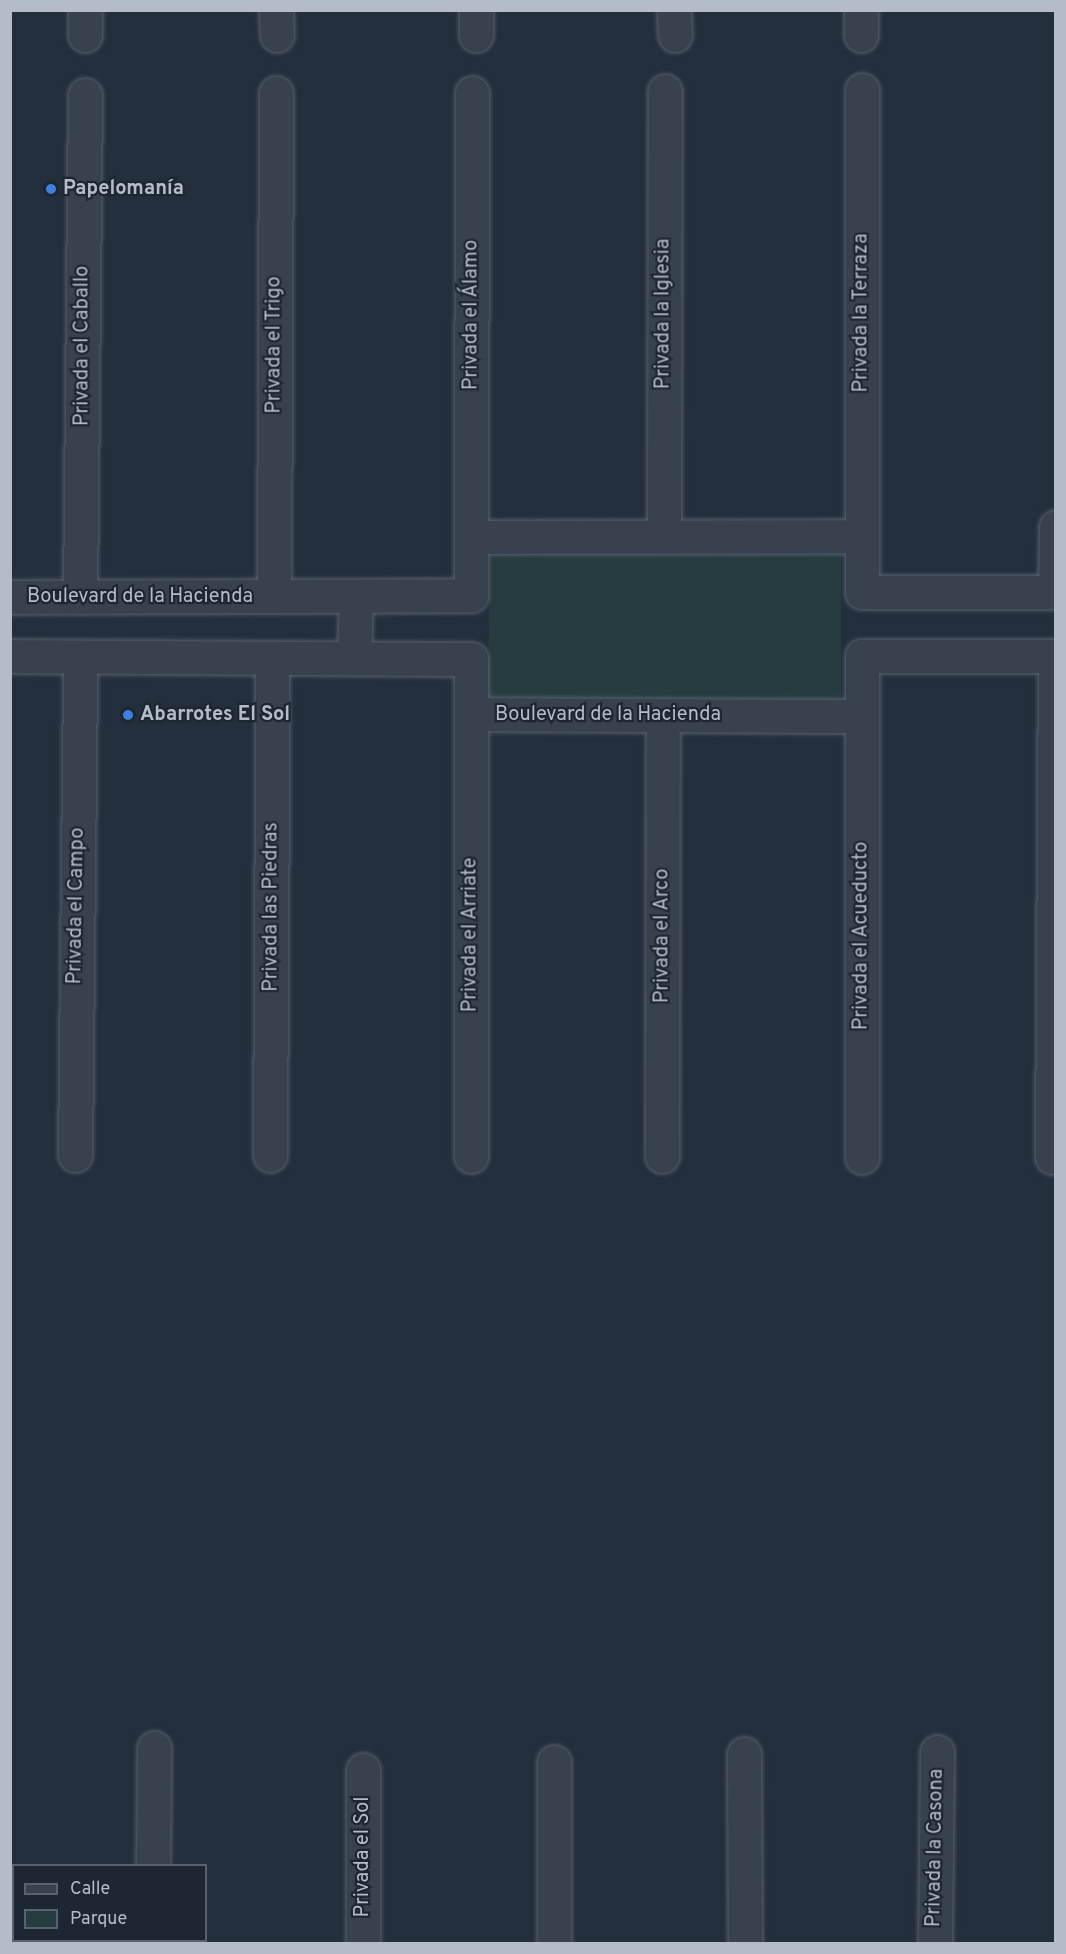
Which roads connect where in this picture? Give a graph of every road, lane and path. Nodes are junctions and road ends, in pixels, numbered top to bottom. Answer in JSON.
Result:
{"nodes":[{"id":1,"x":862,"y":90,"type":"dead end"},
{"id":2,"x":665,"y":91,"type":"dead end"},
{"id":3,"x":276,"y":93,"type":"dead end"},
{"id":4,"x":472,"y":93,"type":"dead end"},
{"id":5,"x":85,"y":95,"type":"dead end"},
{"id":6,"x":1056,"y":526,"type":"edge"},
{"id":7,"x":664,"y":536,"type":"junction"},
{"id":8,"x":862,"y":536,"type":"junction"},
{"id":9,"x":472,"y":537,"type":"junction"},
{"id":10,"x":1055,"y":592,"type":"edge"},
{"id":11,"x":274,"y":596,"type":"junction"},
{"id":12,"x":356,"y":596,"type":"junction"},
{"id":13,"x":10,"y":597,"type":"edge"},
{"id":14,"x":80,"y":597,"type":"junction"},
{"id":15,"x":10,"y":656,"type":"edge"},
{"id":16,"x":1055,"y":656,"type":"edge"},
{"id":17,"x":80,"y":657,"type":"junction"},
{"id":18,"x":273,"y":658,"type":"junction"},
{"id":19,"x":354,"y":658,"type":"junction"},
{"id":20,"x":471,"y":714,"type":"junction"},
{"id":21,"x":663,"y":715,"type":"junction"},
{"id":22,"x":862,"y":716,"type":"junction"},
{"id":23,"x":75,"y":1155,"type":"dead end"},
{"id":24,"x":270,"y":1155,"type":"dead end"},
{"id":25,"x":471,"y":1156,"type":"dead end"},
{"id":26,"x":662,"y":1156,"type":"dead end"},
{"id":27,"x":862,"y":1157,"type":"dead end"},
{"id":28,"x":1052,"y":1157,"type":"dead end"},
{"id":29,"x":154,"y":1748,"type":"dead end"},
{"id":30,"x":937,"y":1752,"type":"dead end"},
{"id":31,"x":744,"y":1754,"type":"dead end"},
{"id":32,"x":554,"y":1762,"type":"dead end"},
{"id":33,"x":363,"y":1770,"type":"dead end"},
{"id":34,"x":153,"y":1864,"type":"edge"},
{"id":35,"x":363,"y":1944,"type":"edge"},
{"id":36,"x":554,"y":1944,"type":"edge"},
{"id":37,"x":745,"y":1944,"type":"edge"},
{"id":38,"x":935,"y":1944,"type":"edge"}],
"edges":[{"from":1,"to":8,"type":"street","name":"Privada la Terraza"},
{"from":2,"to":7,"type":"street","name":"Privada la Iglesia"},
{"from":3,"to":11,"type":"street","name":"Privada el Trigo"},
{"from":4,"to":9,"type":"street","name":"Privada el Álamo"},
{"from":5,"to":14,"type":"street","name":"Privada el Caballo"},
{"from":6,"to":10,"type":"street"},
{"from":7,"to":8,"type":"street"},
{"from":7,"to":9,"type":"street"},
{"from":8,"to":10,"type":"street"},
{"from":9,"to":12,"type":"street","name":"Boulevard de la Hacienda"},
{"from":11,"to":12,"type":"street","name":"Boulevard de la Hacienda"},
{"from":11,"to":14,"type":"street","name":"Boulevard de la Hacienda"},
{"from":12,"to":19,"type":"street"},
{"from":13,"to":14,"type":"street","name":"Boulevard de la Hacienda"},
{"from":15,"to":17,"type":"street","name":"Boulevard de la Hacienda"},
{"from":16,"to":22,"type":"street"},
{"from":16,"to":28,"type":"street"},
{"from":17,"to":18,"type":"street","name":"Boulevard de la Hacienda"},
{"from":17,"to":23,"type":"street","name":"Privada el Campo"},
{"from":18,"to":19,"type":"street","name":"Boulevard de la Hacienda"},
{"from":18,"to":24,"type":"street","name":"Privada las Piedras"},
{"from":19,"to":20,"type":"street","name":"Boulevard de la Hacienda"},
{"from":20,"to":21,"type":"street","name":"Boulevard de la Hacienda"},
{"from":20,"to":25,"type":"street","name":"Privada el Arriate"},
{"from":21,"to":22,"type":"street","name":"Boulevard de la Hacienda"},
{"from":21,"to":26,"type":"street","name":"Privada el Arco"},
{"from":22,"to":27,"type":"street","name":"Privada el Acueducto"},
{"from":29,"to":34,"type":"street"},
{"from":30,"to":38,"type":"street","name":"Privada la Casona"},
{"from":31,"to":37,"type":"street"},
{"from":32,"to":36,"type":"street"},
{"from":33,"to":35,"type":"street","name":"Privada el Sol"}]}
